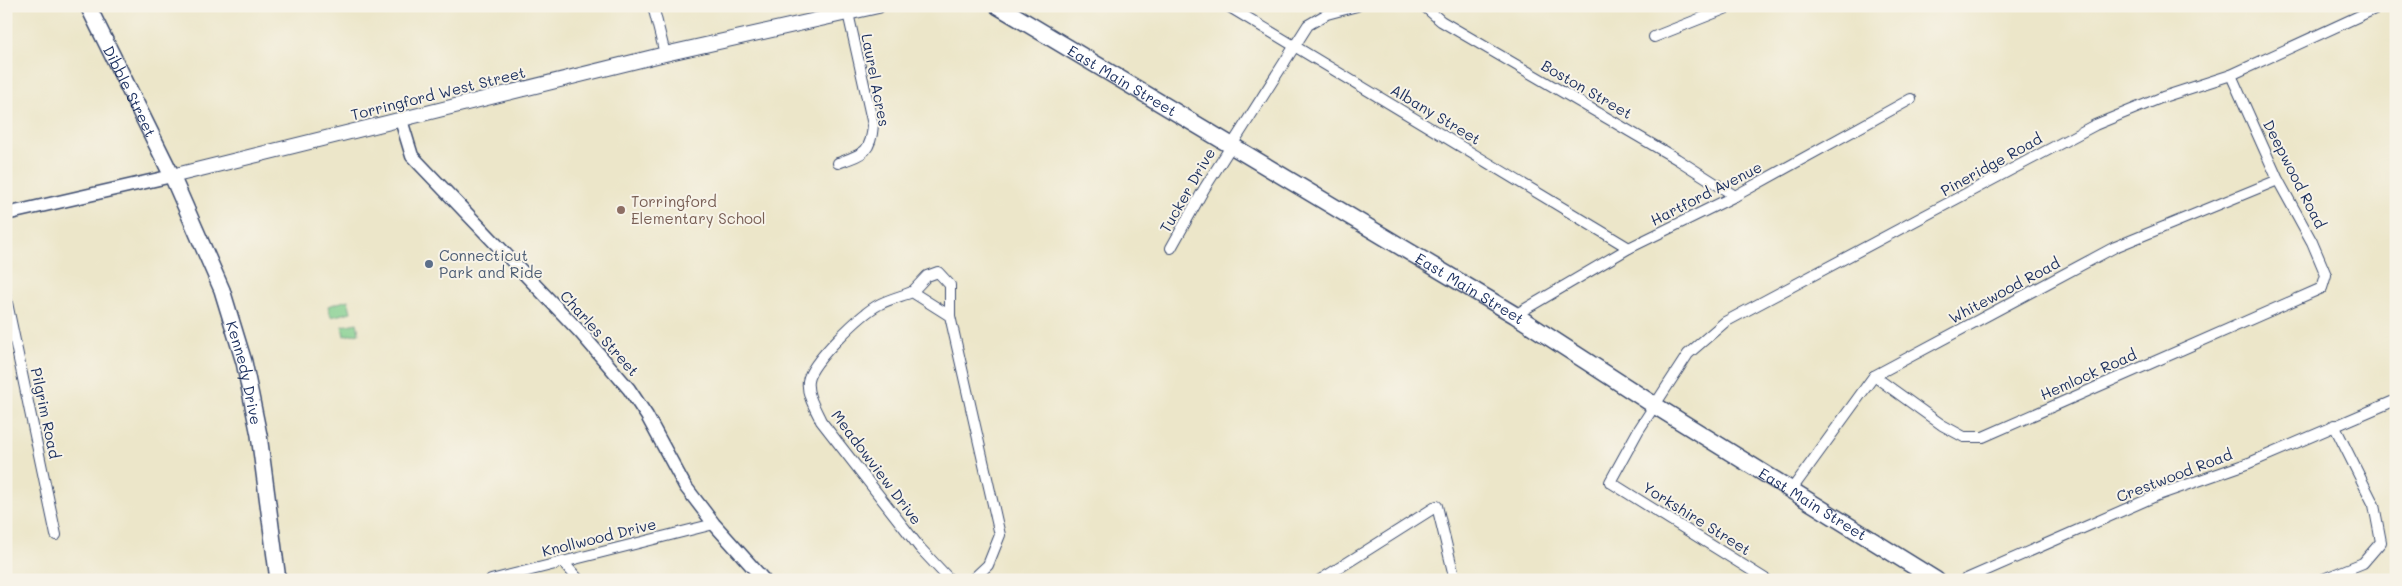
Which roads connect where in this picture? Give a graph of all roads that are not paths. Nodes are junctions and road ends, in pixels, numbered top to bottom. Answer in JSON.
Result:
{"nodes":[{"id":1,"x":88,"y":6,"type":"edge"},
{"id":2,"x":653,"y":6,"type":"edge"},
{"id":3,"x":878,"y":6,"type":"edge"},
{"id":4,"x":998,"y":6,"type":"edge"},
{"id":5,"x":1228,"y":6,"type":"edge"},
{"id":6,"x":1357,"y":6,"type":"edge"},
{"id":7,"x":1424,"y":6,"type":"edge"},
{"id":8,"x":1732,"y":6,"type":"edge"},
{"id":9,"x":2381,"y":6,"type":"edge"},
{"id":10,"x":848,"y":13,"type":"junction"},
{"id":11,"x":1654,"y":37,"type":"dead end"},
{"id":12,"x":1296,"y":46,"type":"junction"},
{"id":13,"x":665,"y":54,"type":"junction"},
{"id":14,"x":2231,"y":75,"type":"junction"},
{"id":15,"x":1911,"y":99,"type":"dead end"},
{"id":16,"x":401,"y":120,"type":"junction"},
{"id":17,"x":1230,"y":147,"type":"junction"},
{"id":18,"x":838,"y":163,"type":"dead end"},
{"id":19,"x":172,"y":176,"type":"junction"},
{"id":20,"x":2278,"y":180,"type":"junction"},
{"id":21,"x":1735,"y":196,"type":"junction"},
{"id":22,"x":6,"y":214,"type":"edge"},
{"id":23,"x":1171,"y":248,"type":"dead end"},
{"id":24,"x":1629,"y":248,"type":"junction"},
{"id":25,"x":2322,"y":288,"type":"joint"},
{"id":26,"x":912,"y":292,"type":"junction"},
{"id":27,"x":6,"y":298,"type":"edge"},
{"id":28,"x":950,"y":316,"type":"junction"},
{"id":29,"x":1515,"y":316,"type":"junction"},
{"id":30,"x":1874,"y":376,"type":"junction"},
{"id":31,"x":2396,"y":400,"type":"edge"},
{"id":32,"x":1654,"y":405,"type":"junction"},
{"id":33,"x":2334,"y":425,"type":"junction"},
{"id":34,"x":1610,"y":482,"type":"joint"},
{"id":35,"x":1792,"y":489,"type":"junction"},
{"id":36,"x":714,"y":524,"type":"junction"},
{"id":37,"x":56,"y":535,"type":"dead end"},
{"id":38,"x":563,"y":562,"type":"junction"},
{"id":39,"x":278,"y":580,"type":"edge"},
{"id":40,"x":491,"y":580,"type":"edge"},
{"id":41,"x":579,"y":580,"type":"edge"},
{"id":42,"x":764,"y":580,"type":"edge"},
{"id":43,"x":950,"y":580,"type":"edge"},
{"id":44,"x":972,"y":580,"type":"edge"},
{"id":45,"x":1320,"y":580,"type":"edge"},
{"id":46,"x":1455,"y":580,"type":"edge"},
{"id":47,"x":1768,"y":580,"type":"edge"},
{"id":48,"x":1936,"y":580,"type":"edge"},
{"id":49,"x":1964,"y":580,"type":"edge"},
{"id":50,"x":2320,"y":580,"type":"edge"}],
"edges":[{"from":1,"to":19,"type":"main road","name":"Dibble Street"},
{"from":2,"to":13,"type":"street"},
{"from":3,"to":10,"type":"main road","name":"Torringford West Street"},
{"from":4,"to":17,"type":"highway","name":"East Main Street"},
{"from":5,"to":12,"type":"street","name":"Albany Street"},
{"from":6,"to":12,"type":"street","name":"Tucker Drive"},
{"from":7,"to":21,"type":"street","name":"Boston Street"},
{"from":8,"to":11,"type":"street"},
{"from":9,"to":14,"type":"street","name":"Pineridge Road"},
{"from":10,"to":13,"type":"main road","name":"Torringford West Street"},
{"from":10,"to":18,"type":"street","name":"Laurel Acres"},
{"from":12,"to":17,"type":"street","name":"Tucker Drive"},
{"from":12,"to":24,"type":"street","name":"Albany Street"},
{"from":13,"to":16,"type":"main road","name":"Torringford West Street"},
{"from":14,"to":20,"type":"street","name":"Deepwood Road"},
{"from":14,"to":32,"type":"street","name":"Pineridge Road"},
{"from":15,"to":21,"type":"street","name":"Hartford Avenue"},
{"from":16,"to":19,"type":"main road","name":"Torringford West Street"},
{"from":16,"to":36,"type":"street","name":"Charles Street"},
{"from":17,"to":23,"type":"street","name":"Tucker Drive"},
{"from":17,"to":29,"type":"highway","name":"East Main Street"},
{"from":19,"to":22,"type":"street","name":"Torringford West Street"},
{"from":19,"to":39,"type":"main road","name":"Kennedy Drive"},
{"from":20,"to":25,"type":"street","name":"Deepwood Road"},
{"from":20,"to":30,"type":"street","name":"Whitewood Road"},
{"from":21,"to":24,"type":"street","name":"Hartford Avenue"},
{"from":24,"to":29,"type":"street","name":"Hartford Avenue"},
{"from":25,"to":30,"type":"street","name":"Hemlock Road"},
{"from":26,"to":28,"type":"street"},
{"from":26,"to":28,"type":"street","name":"Meadowview Drive"},
{"from":26,"to":43,"type":"street","name":"Meadowview Drive"},
{"from":27,"to":37,"type":"street","name":"Pilgrim Road"},
{"from":28,"to":44,"type":"street","name":"Meadowview Drive"},
{"from":29,"to":32,"type":"highway","name":"East Main Street"},
{"from":30,"to":35,"type":"street","name":"Whitewood Road"},
{"from":31,"to":33,"type":"street","name":"Crestwood Road"},
{"from":32,"to":34,"type":"street","name":"Pineridge Road"},
{"from":32,"to":35,"type":"highway","name":"East Main Street"},
{"from":33,"to":49,"type":"street","name":"Crestwood Road"},
{"from":33,"to":50,"type":"street"},
{"from":34,"to":47,"type":"street","name":"Yorkshire Street"},
{"from":35,"to":48,"type":"highway","name":"East Main Street"},
{"from":36,"to":38,"type":"street","name":"Knollwood Drive"},
{"from":36,"to":42,"type":"street","name":"Charles Street"},
{"from":38,"to":40,"type":"street","name":"Knollwood Drive"},
{"from":38,"to":41,"type":"street"},
{"from":45,"to":46,"type":"street"}]}
